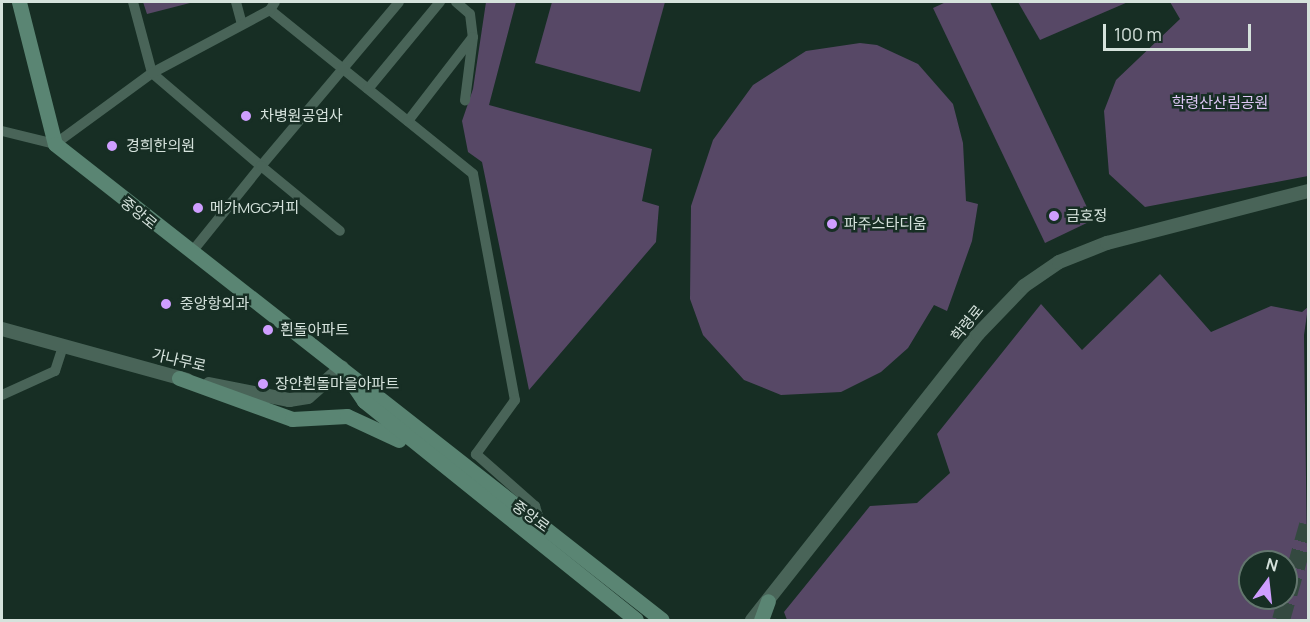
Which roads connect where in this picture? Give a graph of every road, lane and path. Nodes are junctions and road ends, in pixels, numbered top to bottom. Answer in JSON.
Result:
{"nodes":[{"id":1,"x":19,"y":2,"type":"edge"},
{"id":2,"x":133,"y":2,"type":"edge"},
{"id":3,"x":236,"y":2,"type":"edge"},
{"id":4,"x":399,"y":2,"type":"edge"},
{"id":5,"x":440,"y":2,"type":"edge"},
{"id":6,"x":456,"y":2,"type":"edge"},
{"id":7,"x":272,"y":6,"type":"edge"},
{"id":8,"x":242,"y":24,"type":"junction"},
{"id":9,"x":473,"y":37,"type":"junction"},
{"id":10,"x":343,"y":69,"type":"junction"},
{"id":11,"x":152,"y":73,"type":"junction"},
{"id":12,"x":368,"y":89,"type":"junction"},
{"id":13,"x":465,"y":100,"type":"dead end"},
{"id":14,"x":408,"y":121,"type":"junction"},
{"id":15,"x":2,"y":131,"type":"edge"},
{"id":16,"x":55,"y":144,"type":"junction"},
{"id":17,"x":261,"y":166,"type":"junction"},
{"id":18,"x":1308,"y":191,"type":"edge"},
{"id":19,"x":340,"y":231,"type":"dead end"},
{"id":20,"x":191,"y":254,"type":"junction"},
{"id":21,"x":2,"y":329,"type":"edge"},
{"id":22,"x":63,"y":346,"type":"junction"},
{"id":23,"x":342,"y":367,"type":"junction"},
{"id":24,"x":178,"y":378,"type":"junction"},
{"id":25,"x":2,"y":395,"type":"edge"},
{"id":26,"x":459,"y":478,"type":"junction"},
{"id":27,"x":540,"y":522,"type":"junction"},
{"id":28,"x":768,"y":601,"type":"junction"},
{"id":29,"x":636,"y":621,"type":"edge"},
{"id":30,"x":662,"y":621,"type":"edge"},
{"id":31,"x":752,"y":621,"type":"edge"},
{"id":32,"x":761,"y":621,"type":"edge"}],
"edges":[{"from":1,"to":16,"type":"main road"},
{"from":2,"to":11,"type":"street"},
{"from":3,"to":8,"type":"street"},
{"from":4,"to":10,"type":"street"},
{"from":5,"to":12,"type":"street"},
{"from":6,"to":9,"type":"street"},
{"from":7,"to":8,"type":"street"},
{"from":7,"to":10,"type":"street"},
{"from":8,"to":11,"type":"street"},
{"from":9,"to":13,"type":"street"},
{"from":9,"to":14,"type":"street"},
{"from":10,"to":12,"type":"street"},
{"from":10,"to":17,"type":"street"},
{"from":11,"to":16,"type":"street"},
{"from":11,"to":17,"type":"street"},
{"from":12,"to":14,"type":"street"},
{"from":14,"to":27,"type":"street"},
{"from":15,"to":16,"type":"street"},
{"from":16,"to":20,"type":"main road","name":"중앙로"},
{"from":17,"to":19,"type":"street"},
{"from":17,"to":20,"type":"street"},
{"from":18,"to":28,"type":"street","name":"학령로"},
{"from":20,"to":23,"type":"main road","name":"중앙로"},
{"from":21,"to":22,"type":"street","name":"가나무로"},
{"from":22,"to":24,"type":"street","name":"가나무로"},
{"from":22,"to":25,"type":"street"},
{"from":23,"to":24,"type":"street","name":"가나무로"},
{"from":23,"to":26,"type":"main road","name":"중앙로"},
{"from":23,"to":27,"type":"main road","name":"중앙로"},
{"from":24,"to":26,"type":"main road"},
{"from":26,"to":29,"type":"main road","name":"중앙로"},
{"from":27,"to":30,"type":"main road","name":"중앙로"},
{"from":28,"to":31,"type":"street","name":"학령로"},
{"from":28,"to":32,"type":"main road"}]}
